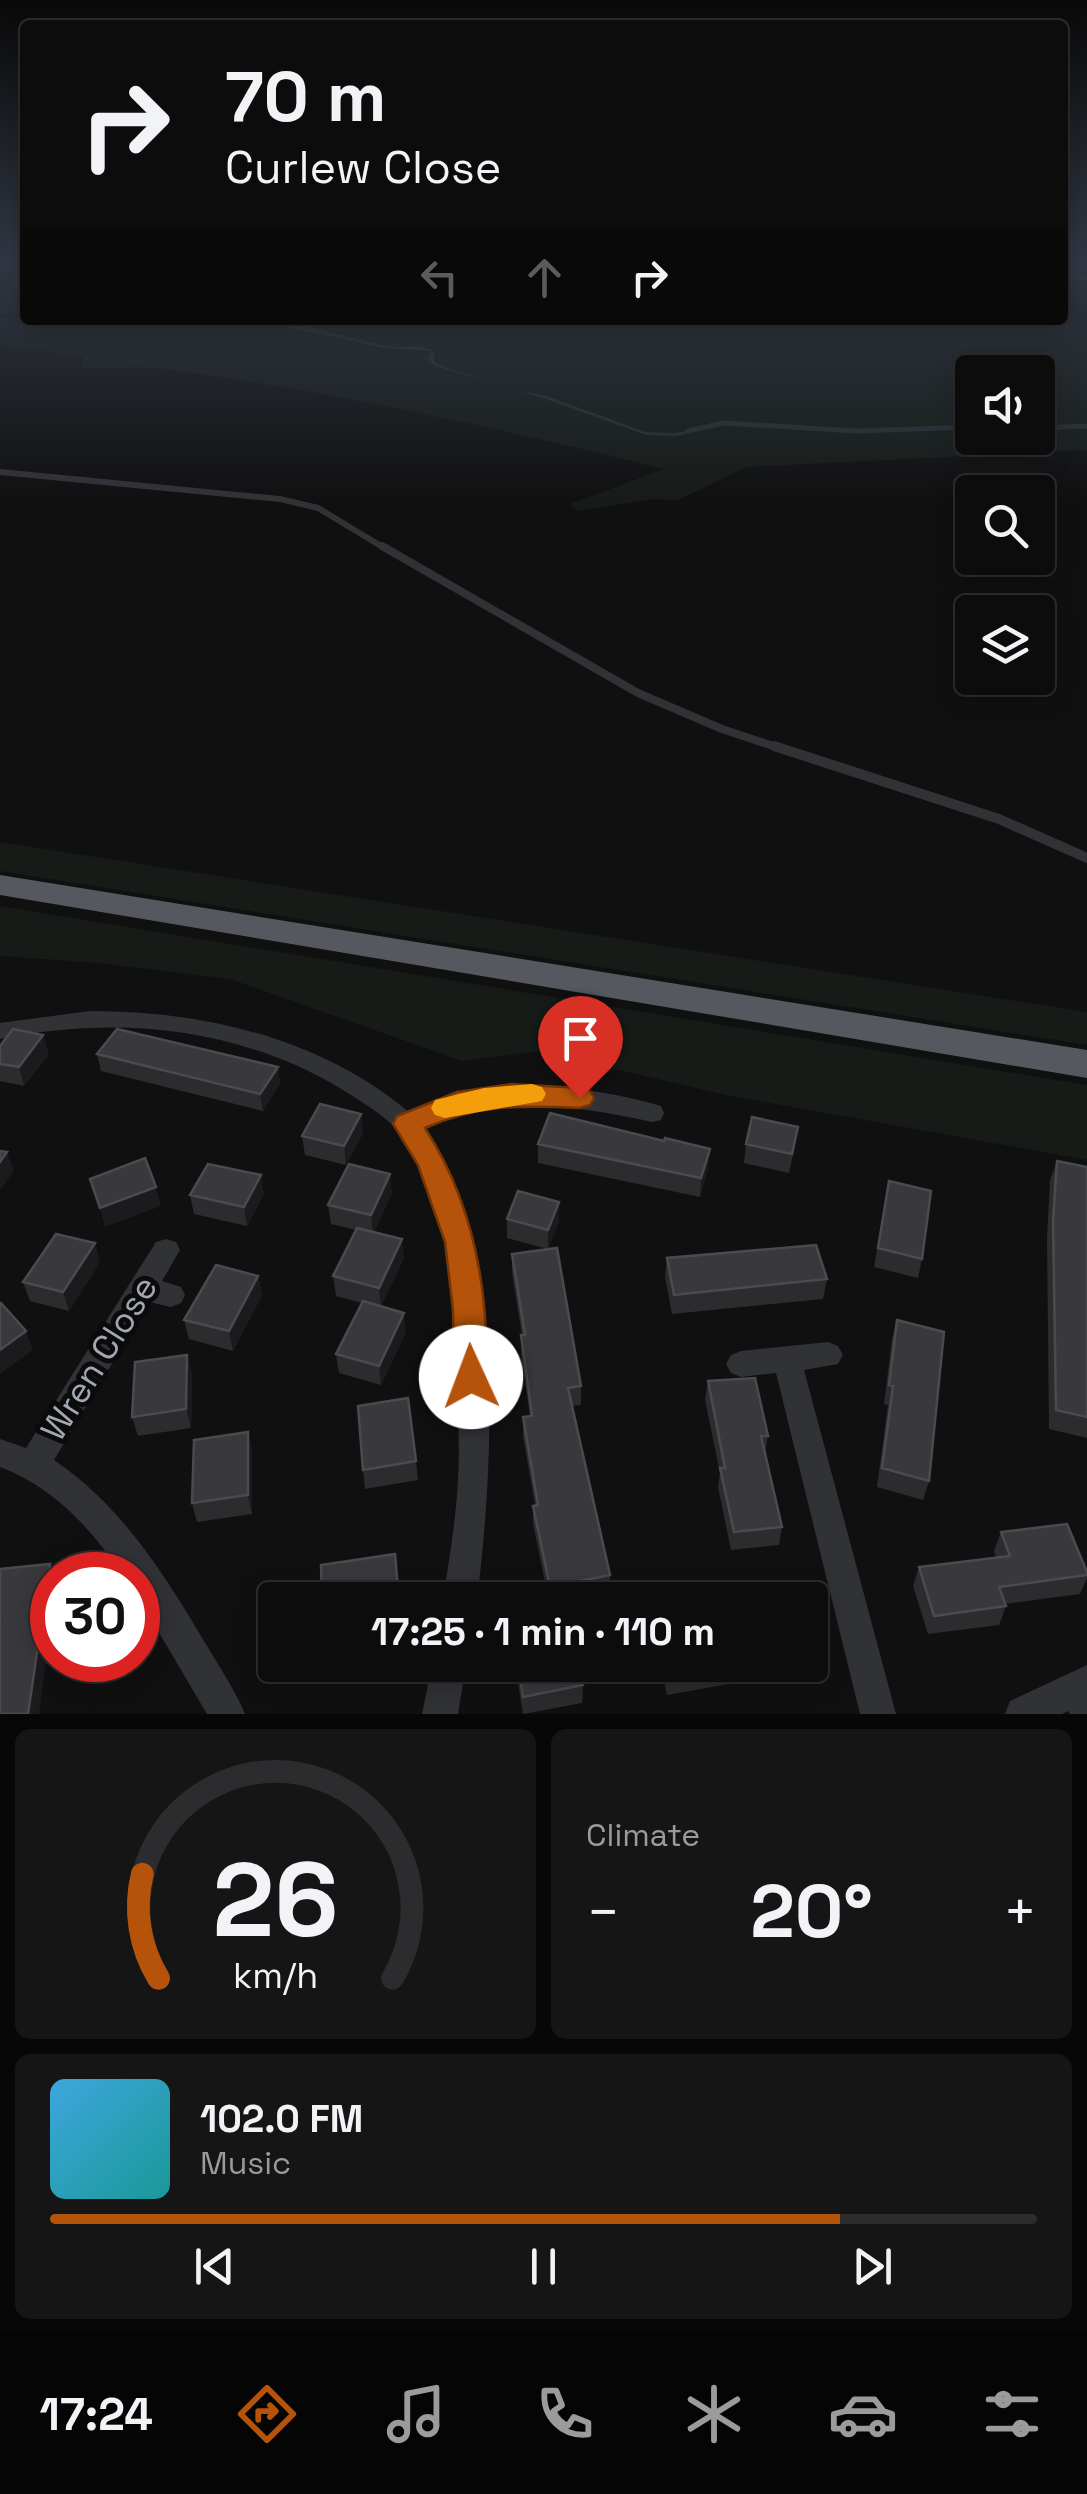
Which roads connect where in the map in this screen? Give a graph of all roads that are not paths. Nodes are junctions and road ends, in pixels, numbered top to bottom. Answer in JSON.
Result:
{"nodes":[{"id":1,"x":0,"y":472,"type":"edge"},
{"id":2,"x":1087,"y":858,"type":"edge"},
{"id":3,"x":0,"y":886,"type":"edge"},
{"id":4,"x":0,"y":1031,"type":"edge"},
{"id":5,"x":1087,"y":1064,"type":"edge"},
{"id":6,"x":618,"y":1105,"type":"junction"},
{"id":7,"x":652,"y":1113,"type":"dead end"},
{"id":8,"x":408,"y":1124,"type":"junction"},
{"id":9,"x":608,"y":1133,"type":"edge"},
{"id":10,"x":166,"y":1250,"type":"dead end"},
{"id":11,"x":828,"y":1355,"type":"dead end"},
{"id":12,"x":787,"y":1360,"type":"junction"},
{"id":13,"x":741,"y":1364,"type":"dead end"},
{"id":14,"x":0,"y":1453,"type":"edge"},
{"id":15,"x":32,"y":1465,"type":"junction"},
{"id":16,"x":462,"y":1582,"type":"edge"},
{"id":17,"x":446,"y":1682,"type":"edge"},
{"id":18,"x":1083,"y":1694,"type":"edge"},
{"id":19,"x":227,"y":1714,"type":"edge"},
{"id":20,"x":440,"y":1714,"type":"edge"},
{"id":21,"x":878,"y":1714,"type":"edge"},
{"id":22,"x":1023,"y":1714,"type":"edge"}],
"edges":[{"from":1,"to":2,"type":"lane"},
{"from":3,"to":5,"type":"highway"},
{"from":4,"to":8,"type":"street"},
{"from":6,"to":7,"type":"street"},
{"from":6,"to":8,"type":"street"},
{"from":6,"to":9,"type":"street"},
{"from":8,"to":16,"type":"street"},
{"from":10,"to":15,"type":"street","name":"Wren Close"},
{"from":11,"to":12,"type":"street"},
{"from":12,"to":13,"type":"street"},
{"from":12,"to":21,"type":"street"},
{"from":14,"to":15,"type":"street"},
{"from":15,"to":19,"type":"street"},
{"from":17,"to":20,"type":"street"},
{"from":18,"to":22,"type":"street"}]}
